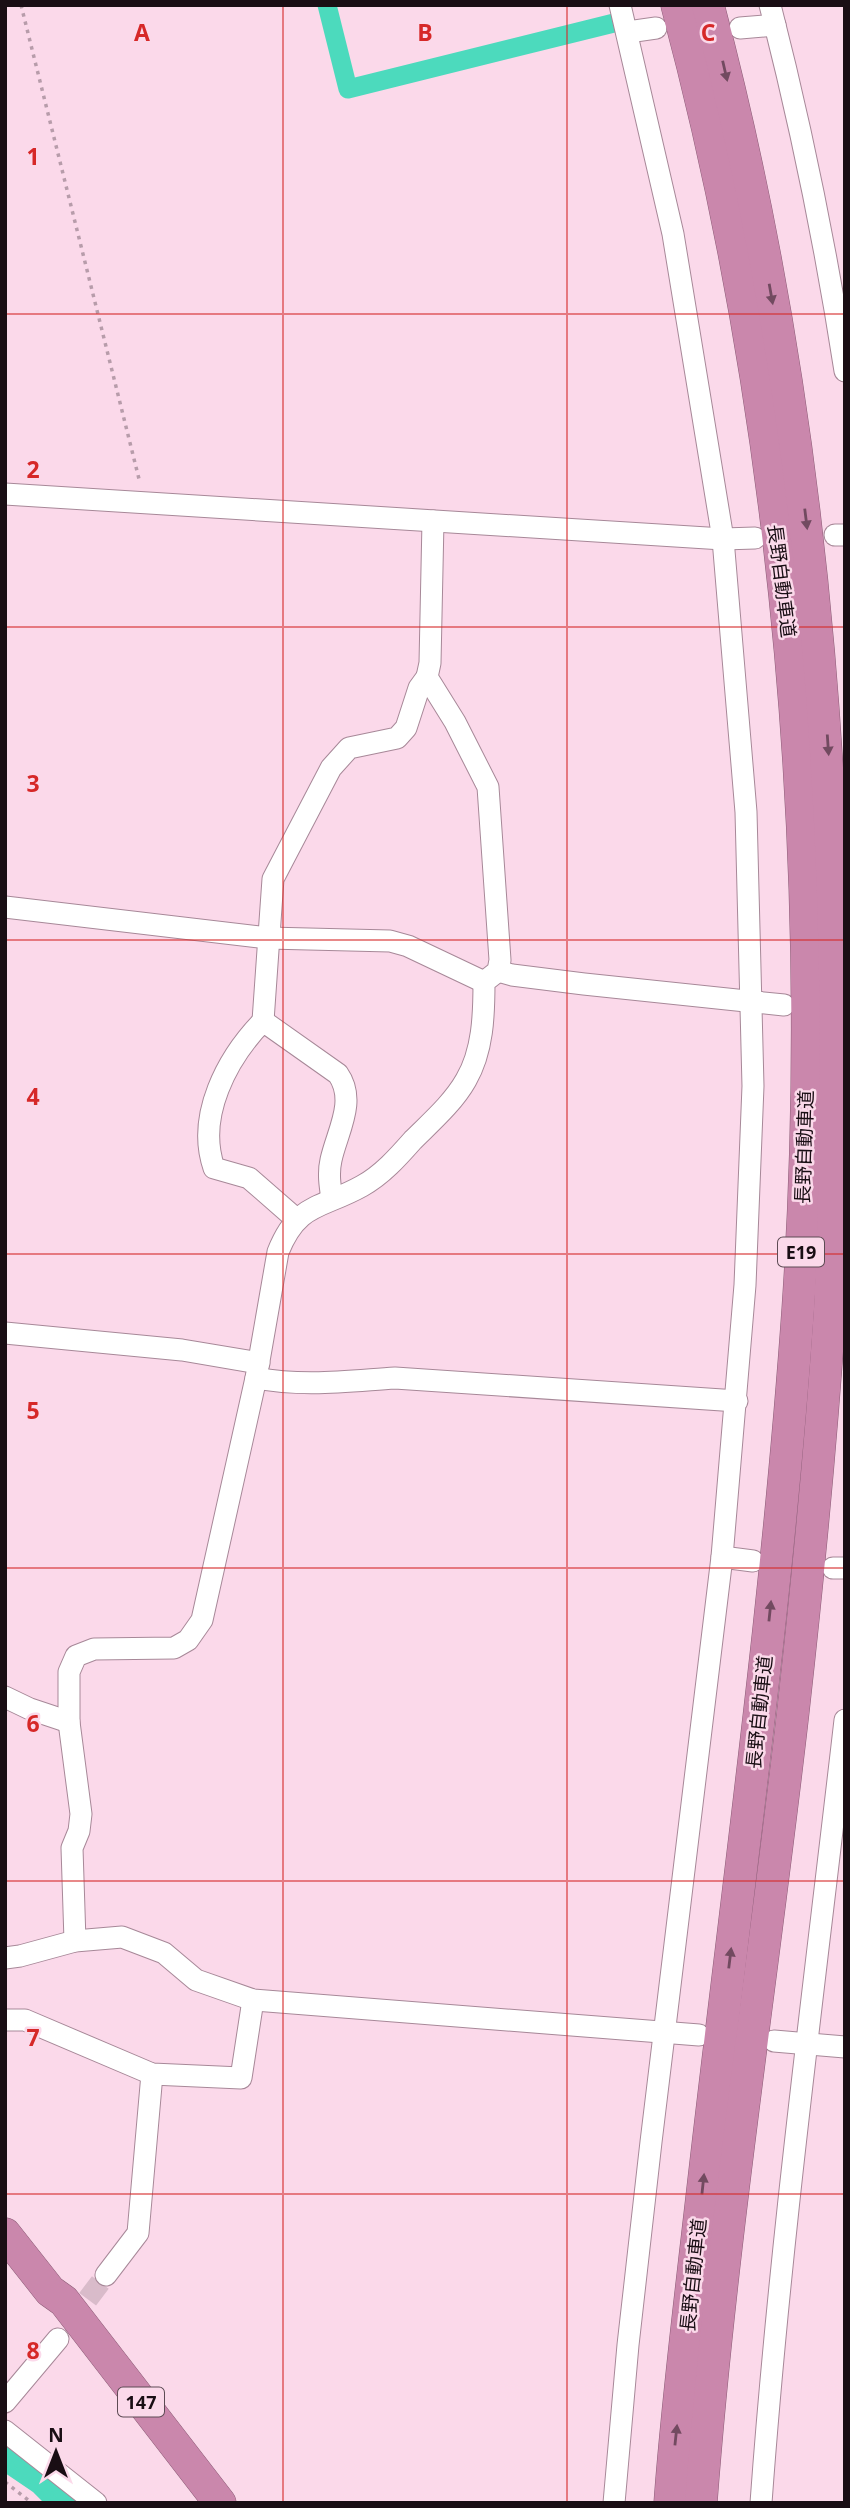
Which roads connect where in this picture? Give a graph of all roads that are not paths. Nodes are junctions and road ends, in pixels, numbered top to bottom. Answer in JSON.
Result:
{"nodes":[{"id":1,"x":620,"y":5,"type":"edge"},
{"id":2,"x":708,"y":5,"type":"edge"},
{"id":3,"x":772,"y":15,"type":"edge"},
{"id":4,"x":666,"y":16,"type":"edge"},
{"id":5,"x":740,"y":28,"type":"dead end"},
{"id":6,"x":628,"y":32,"type":"junction"},
{"id":7,"x":845,"y":371,"type":"edge"},
{"id":8,"x":5,"y":494,"type":"edge"},
{"id":9,"x":433,"y":521,"type":"junction"},
{"id":10,"x":755,"y":538,"type":"dead end"},
{"id":11,"x":723,"y":539,"type":"junction"},
{"id":12,"x":427,"y":677,"type":"junction"},
{"id":13,"x":5,"y":907,"type":"edge"},
{"id":14,"x":268,"y":938,"type":"junction"},
{"id":15,"x":491,"y":976,"type":"junction"},
{"id":16,"x":752,"y":1003,"type":"junction"},
{"id":17,"x":784,"y":1005,"type":"dead end"},
{"id":18,"x":263,"y":1021,"type":"junction"},
{"id":19,"x":332,"y":1199,"type":"junction"},
{"id":20,"x":296,"y":1219,"type":"junction"},
{"id":21,"x":5,"y":1333,"type":"edge"},
{"id":22,"x":258,"y":1371,"type":"junction"},
{"id":23,"x":737,"y":1401,"type":"junction"},
{"id":24,"x":723,"y":1557,"type":"junction"},
{"id":25,"x":753,"y":1561,"type":"dead end"},
{"id":26,"x":5,"y":1697,"type":"edge"},
{"id":27,"x":845,"y":1720,"type":"edge"},
{"id":28,"x":69,"y":1722,"type":"junction"},
{"id":29,"x":75,"y":1941,"type":"junction"},
{"id":30,"x":5,"y":1958,"type":"edge"},
{"id":31,"x":253,"y":2000,"type":"junction"},
{"id":32,"x":5,"y":2020,"type":"edge"},
{"id":33,"x":666,"y":2032,"type":"junction"},
{"id":34,"x":699,"y":2035,"type":"dead end"},
{"id":35,"x":774,"y":2041,"type":"dead end"},
{"id":36,"x":807,"y":2044,"type":"junction"},
{"id":37,"x":845,"y":2047,"type":"edge"},
{"id":38,"x":152,"y":2074,"type":"junction"},
{"id":39,"x":5,"y":2216,"type":"edge"},
{"id":40,"x":5,"y":2234,"type":"edge"},
{"id":41,"x":106,"y":2275,"type":"tunnel mouth"},
{"id":42,"x":64,"y":2301,"type":"junction"},
{"id":43,"x":58,"y":2339,"type":"tunnel mouth"},
{"id":44,"x":5,"y":2402,"type":"edge"},
{"id":45,"x":5,"y":2431,"type":"edge"},
{"id":46,"x":702,"y":2496,"type":"edge"},
{"id":47,"x":96,"y":2503,"type":"edge"},
{"id":48,"x":220,"y":2503,"type":"edge"},
{"id":49,"x":614,"y":2503,"type":"edge"},
{"id":50,"x":670,"y":2503,"type":"edge"},
{"id":51,"x":761,"y":2503,"type":"edge"}],
"edges":[{"from":1,"to":6,"type":"street"},
{"from":2,"to":46,"type":"highway","name":"長野自動車道","number":"E19","one_way":true},
{"from":3,"to":5,"type":"street"},
{"from":3,"to":7,"type":"street"},
{"from":4,"to":6,"type":"street"},
{"from":50,"to":4,"type":"highway","name":"長野自動車道","number":"E19","one_way":true},
{"from":6,"to":11,"type":"street"},
{"from":8,"to":9,"type":"street"},
{"from":9,"to":11,"type":"street"},
{"from":9,"to":12,"type":"street"},
{"from":10,"to":11,"type":"street"},
{"from":11,"to":16,"type":"street"},
{"from":12,"to":14,"type":"street"},
{"from":12,"to":15,"type":"street"},
{"from":13,"to":14,"type":"street"},
{"from":14,"to":15,"type":"street"},
{"from":14,"to":18,"type":"street"},
{"from":15,"to":16,"type":"street"},
{"from":15,"to":19,"type":"street"},
{"from":16,"to":17,"type":"street"},
{"from":16,"to":23,"type":"street"},
{"from":18,"to":19,"type":"street"},
{"from":18,"to":20,"type":"street"},
{"from":19,"to":20,"type":"street"},
{"from":20,"to":22,"type":"street"},
{"from":21,"to":22,"type":"street"},
{"from":22,"to":23,"type":"street"},
{"from":22,"to":28,"type":"street"},
{"from":23,"to":24,"type":"street"},
{"from":24,"to":25,"type":"street"},
{"from":24,"to":33,"type":"street"},
{"from":26,"to":28,"type":"street"},
{"from":27,"to":36,"type":"street"},
{"from":28,"to":29,"type":"street"},
{"from":29,"to":30,"type":"street"},
{"from":29,"to":31,"type":"street"},
{"from":31,"to":33,"type":"street"},
{"from":31,"to":38,"type":"street"},
{"from":32,"to":38,"type":"street"},
{"from":33,"to":34,"type":"street"},
{"from":33,"to":49,"type":"street"},
{"from":35,"to":36,"type":"street"},
{"from":36,"to":37,"type":"street"},
{"from":36,"to":51,"type":"street"},
{"from":38,"to":41,"type":"street"},
{"from":39,"to":42,"type":"highway","number":"147"},
{"from":40,"to":42,"type":"highway","number":"147"},
{"from":42,"to":48,"type":"highway","number":"147"},
{"from":43,"to":44,"type":"street"},
{"from":45,"to":47,"type":"street"}]}
